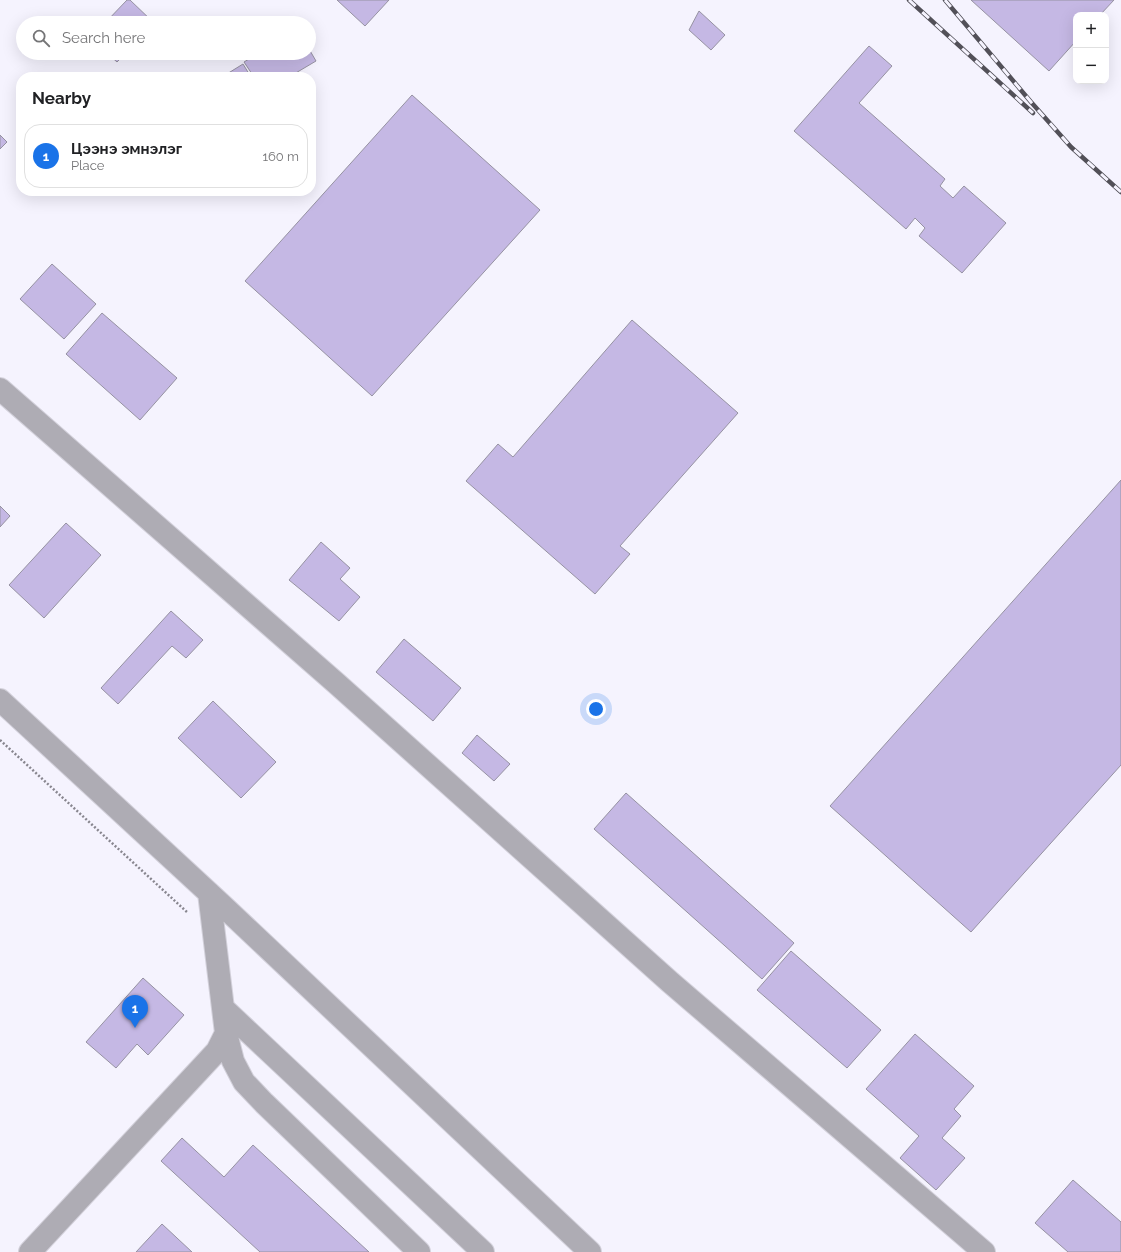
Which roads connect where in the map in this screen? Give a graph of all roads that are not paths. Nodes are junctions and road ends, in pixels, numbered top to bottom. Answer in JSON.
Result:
{"nodes":[{"id":1,"x":0,"y":390,"type":"edge"},
{"id":2,"x":0,"y":700,"type":"edge"},
{"id":3,"x":209,"y":893,"type":"junction"},
{"id":4,"x":223,"y":1008,"type":"junction"},
{"id":5,"x":226,"y":1033,"type":"junction"},
{"id":6,"x":30,"y":1252,"type":"edge"},
{"id":7,"x":419,"y":1252,"type":"edge"},
{"id":8,"x":483,"y":1252,"type":"edge"},
{"id":9,"x":590,"y":1252,"type":"edge"},
{"id":10,"x":984,"y":1252,"type":"edge"}],
"edges":[{"from":1,"to":10,"type":"street"},
{"from":2,"to":3,"type":"street"},
{"from":3,"to":4,"type":"street"},
{"from":3,"to":9,"type":"street"},
{"from":4,"to":5,"type":"street"},
{"from":4,"to":8,"type":"street"},
{"from":5,"to":6,"type":"street"},
{"from":5,"to":7,"type":"street"}]}
